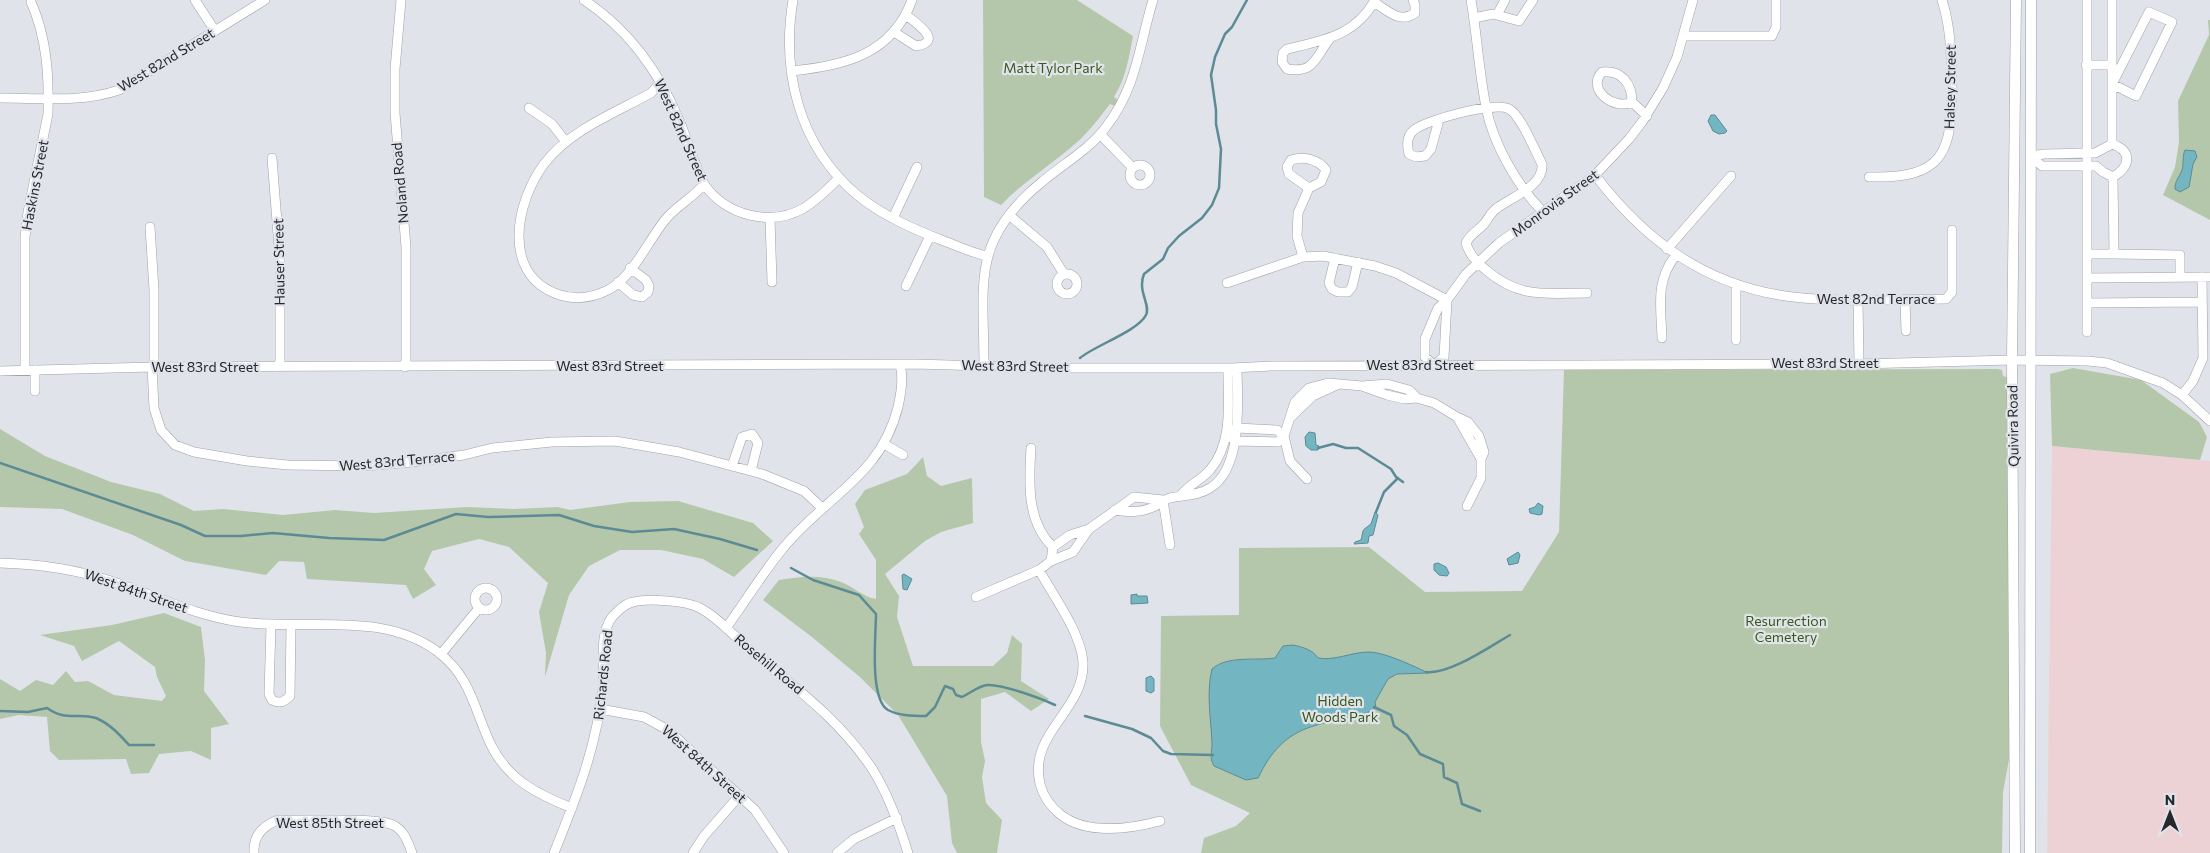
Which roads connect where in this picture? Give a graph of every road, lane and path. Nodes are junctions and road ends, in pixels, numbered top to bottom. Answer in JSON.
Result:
{"nodes":[{"id":1,"x":195,"y":0,"type":"edge"},
{"id":2,"x":265,"y":0,"type":"edge"},
{"id":3,"x":401,"y":0,"type":"edge"},
{"id":4,"x":584,"y":0,"type":"edge"},
{"id":5,"x":793,"y":0,"type":"edge"},
{"id":6,"x":912,"y":0,"type":"edge"},
{"id":7,"x":1153,"y":0,"type":"edge"},
{"id":8,"x":1413,"y":0,"type":"edge"},
{"id":9,"x":1471,"y":0,"type":"edge"},
{"id":10,"x":1505,"y":0,"type":"edge"},
{"id":11,"x":1533,"y":0,"type":"edge"},
{"id":12,"x":1693,"y":0,"type":"edge"},
{"id":13,"x":1776,"y":0,"type":"edge"},
{"id":14,"x":1942,"y":0,"type":"edge"},
{"id":15,"x":2016,"y":0,"type":"edge"},
{"id":16,"x":2031,"y":0,"type":"edge"},
{"id":17,"x":2087,"y":0,"type":"edge"},
{"id":18,"x":2112,"y":0,"type":"edge"},
{"id":19,"x":1375,"y":1,"type":"edge"},
{"id":20,"x":30,"y":2,"type":"dead end"},
{"id":21,"x":906,"y":15,"type":"junction"},
{"id":22,"x":1497,"y":15,"type":"junction"},
{"id":23,"x":1474,"y":18,"type":"junction"},
{"id":24,"x":215,"y":31,"type":"junction"},
{"id":25,"x":894,"y":32,"type":"junction"},
{"id":26,"x":1684,"y":36,"type":"junction"},
{"id":27,"x":1329,"y":40,"type":"junction"},
{"id":28,"x":2086,"y":65,"type":"junction"},
{"id":29,"x":2112,"y":65,"type":"junction"},
{"id":30,"x":791,"y":71,"type":"junction"},
{"id":31,"x":2016,"y":75,"type":"junction"},
{"id":32,"x":660,"y":83,"type":"junction"},
{"id":33,"x":2112,"y":84,"type":"junction"},
{"id":34,"x":0,"y":98,"type":"edge"},
{"id":35,"x":49,"y":99,"type":"junction"},
{"id":36,"x":1632,"y":102,"type":"dead end"},
{"id":37,"x":528,"y":108,"type":"dead end"},
{"id":38,"x":1486,"y":108,"type":"junction"},
{"id":39,"x":1647,"y":116,"type":"junction"},
{"id":40,"x":1439,"y":120,"type":"junction"},
{"id":41,"x":1101,"y":134,"type":"junction"},
{"id":42,"x":566,"y":142,"type":"junction"},
{"id":43,"x":2112,"y":144,"type":"junction"},
{"id":44,"x":2086,"y":153,"type":"junction"},
{"id":45,"x":2031,"y":156,"type":"junction"},
{"id":46,"x":272,"y":158,"type":"dead end"},
{"id":47,"x":2086,"y":166,"type":"junction"},
{"id":48,"x":917,"y":167,"type":"dead end"},
{"id":49,"x":1134,"y":168,"type":"dead end"},
{"id":50,"x":1595,"y":175,"type":"junction"},
{"id":51,"x":1731,"y":176,"type":"dead end"},
{"id":52,"x":1869,"y":177,"type":"dead end"},
{"id":53,"x":2113,"y":177,"type":"junction"},
{"id":54,"x":840,"y":178,"type":"junction"},
{"id":55,"x":704,"y":184,"type":"junction"},
{"id":56,"x":1309,"y":188,"type":"dead end"},
{"id":57,"x":1525,"y":189,"type":"junction"},
{"id":58,"x":1542,"y":211,"type":"junction"},
{"id":59,"x":1009,"y":215,"type":"junction"},
{"id":60,"x":770,"y":218,"type":"junction"},
{"id":61,"x":893,"y":218,"type":"junction"},
{"id":62,"x":150,"y":227,"type":"dead end"},
{"id":63,"x":1952,"y":230,"type":"dead end"},
{"id":64,"x":930,"y":236,"type":"junction"},
{"id":65,"x":1667,"y":249,"type":"junction"},
{"id":66,"x":2087,"y":254,"type":"junction"},
{"id":67,"x":2114,"y":254,"type":"junction"},
{"id":68,"x":987,"y":256,"type":"junction"},
{"id":69,"x":1676,"y":256,"type":"junction"},
{"id":70,"x":1303,"y":257,"type":"junction"},
{"id":71,"x":1335,"y":258,"type":"junction"},
{"id":72,"x":1358,"y":262,"type":"junction"},
{"id":73,"x":1477,"y":262,"type":"junction"},
{"id":74,"x":630,"y":268,"type":"junction"},
{"id":75,"x":1064,"y":274,"type":"dead end"},
{"id":76,"x":2180,"y":277,"type":"junction"},
{"id":77,"x":2206,"y":277,"type":"edge"},
{"id":78,"x":2087,"y":278,"type":"junction"},
{"id":79,"x":618,"y":282,"type":"junction"},
{"id":80,"x":772,"y":282,"type":"dead end"},
{"id":81,"x":1227,"y":283,"type":"dead end"},
{"id":82,"x":1736,"y":285,"type":"junction"},
{"id":83,"x":906,"y":286,"type":"dead end"},
{"id":84,"x":1587,"y":293,"type":"dead end"},
{"id":85,"x":1906,"y":299,"type":"junction"},
{"id":86,"x":1447,"y":300,"type":"junction"},
{"id":87,"x":1858,"y":300,"type":"junction"},
{"id":88,"x":2202,"y":302,"type":"junction"},
{"id":89,"x":2087,"y":303,"type":"junction"},
{"id":90,"x":1906,"y":331,"type":"dead end"},
{"id":91,"x":2087,"y":332,"type":"dead end"},
{"id":92,"x":1662,"y":338,"type":"dead end"},
{"id":93,"x":1736,"y":340,"type":"dead end"},
{"id":94,"x":2012,"y":360,"type":"junction"},
{"id":95,"x":2031,"y":361,"type":"junction"},
{"id":96,"x":1859,"y":364,"type":"junction"},
{"id":97,"x":900,"y":365,"type":"junction"},
{"id":98,"x":1434,"y":365,"type":"junction"},
{"id":99,"x":984,"y":366,"type":"junction"},
{"id":100,"x":152,"y":367,"type":"junction"},
{"id":101,"x":278,"y":367,"type":"junction"},
{"id":102,"x":404,"y":367,"type":"junction"},
{"id":103,"x":1232,"y":368,"type":"junction"},
{"id":104,"x":30,"y":370,"type":"junction"},
{"id":105,"x":0,"y":371,"type":"edge"},
{"id":106,"x":35,"y":391,"type":"dead end"},
{"id":107,"x":2182,"y":395,"type":"junction"},
{"id":108,"x":2210,"y":421,"type":"edge"},
{"id":109,"x":1237,"y":428,"type":"junction"},
{"id":110,"x":1227,"y":433,"type":"junction"},
{"id":111,"x":1284,"y":436,"type":"junction"},
{"id":112,"x":1235,"y":441,"type":"junction"},
{"id":113,"x":884,"y":444,"type":"junction"},
{"id":114,"x":1031,"y":448,"type":"dead end"},
{"id":115,"x":904,"y":455,"type":"dead end"},
{"id":116,"x":732,"y":466,"type":"junction"},
{"id":117,"x":750,"y":471,"type":"junction"},
{"id":118,"x":1307,"y":479,"type":"dead end"},
{"id":119,"x":1181,"y":496,"type":"junction"},
{"id":120,"x":1163,"y":500,"type":"junction"},
{"id":121,"x":1466,"y":506,"type":"dead end"},
{"id":122,"x":822,"y":508,"type":"junction"},
{"id":123,"x":1115,"y":510,"type":"junction"},
{"id":124,"x":1090,"y":529,"type":"junction"},
{"id":125,"x":1170,"y":545,"type":"dead end"},
{"id":126,"x":1053,"y":546,"type":"junction"},
{"id":127,"x":1051,"y":561,"type":"junction"},
{"id":128,"x":0,"y":563,"type":"edge"},
{"id":129,"x":1039,"y":570,"type":"junction"},
{"id":130,"x":976,"y":597,"type":"dead end"},
{"id":131,"x":480,"y":608,"type":"dead end"},
{"id":132,"x":271,"y":625,"type":"junction"},
{"id":133,"x":291,"y":626,"type":"junction"},
{"id":134,"x":726,"y":628,"type":"junction"},
{"id":135,"x":441,"y":654,"type":"junction"},
{"id":136,"x":600,"y":709,"type":"junction"},
{"id":137,"x":2016,"y":711,"type":"junction"},
{"id":138,"x":2031,"y":711,"type":"junction"},
{"id":139,"x":740,"y":795,"type":"junction"},
{"id":140,"x":572,"y":808,"type":"junction"},
{"id":141,"x":897,"y":818,"type":"junction"},
{"id":142,"x":1160,"y":821,"type":"dead end"},
{"id":143,"x":254,"y":853,"type":"edge"},
{"id":144,"x":412,"y":853,"type":"edge"},
{"id":145,"x":554,"y":853,"type":"edge"},
{"id":146,"x":693,"y":853,"type":"edge"},
{"id":147,"x":784,"y":853,"type":"edge"},
{"id":148,"x":837,"y":853,"type":"edge"},
{"id":149,"x":908,"y":853,"type":"edge"},
{"id":150,"x":2015,"y":853,"type":"edge"},
{"id":151,"x":2030,"y":853,"type":"edge"}],
"edges":[{"from":1,"to":24,"type":"street"},
{"from":2,"to":24,"type":"street","name":"West 82nd Street"},
{"from":3,"to":102,"type":"street","name":"Noland Road"},
{"from":4,"to":32,"type":"street","name":"West 82nd Street"},
{"from":5,"to":30,"type":"street"},
{"from":6,"to":21,"type":"street"},
{"from":7,"to":41,"type":"street"},
{"from":8,"to":19,"type":"street"},
{"from":9,"to":23,"type":"street"},
{"from":10,"to":22,"type":"street"},
{"from":11,"to":22,"type":"street"},
{"from":12,"to":26,"type":"street","name":"Monrovia Street"},
{"from":13,"to":26,"type":"street"},
{"from":14,"to":52,"type":"street","name":"Halsey Street"},
{"from":15,"to":31,"type":"main road","name":"Quivira Road"},
{"from":16,"to":45,"type":"main road","name":"Quivira Road"},
{"from":17,"to":28,"type":"street"},
{"from":18,"to":29,"type":"street"},
{"from":19,"to":27,"type":"street"},
{"from":20,"to":35,"type":"street","name":"Haskins Street"},
{"from":21,"to":25,"type":"street"},
{"from":21,"to":25,"type":"street"},
{"from":22,"to":23,"type":"street"},
{"from":23,"to":38,"type":"street"},
{"from":24,"to":35,"type":"street","name":"West 82nd Street"},
{"from":25,"to":30,"type":"street"},
{"from":26,"to":39,"type":"street","name":"Monrovia Street"},
{"from":27,"to":27,"type":"street"},
{"from":28,"to":29,"type":"street"},
{"from":28,"to":44,"type":"street"},
{"from":29,"to":33,"type":"street"},
{"from":30,"to":54,"type":"street"},
{"from":31,"to":45,"type":"main road"},
{"from":31,"to":94,"type":"main road","name":"Quivira Road"},
{"from":32,"to":42,"type":"street"},
{"from":32,"to":55,"type":"street","name":"West 82nd Street"},
{"from":33,"to":33,"type":"street"},
{"from":33,"to":43,"type":"street"},
{"from":34,"to":35,"type":"street","name":"West 82nd Street"},
{"from":35,"to":104,"type":"street","name":"Haskins Street"},
{"from":36,"to":39,"type":"street"},
{"from":37,"to":42,"type":"street"},
{"from":38,"to":40,"type":"street"},
{"from":38,"to":57,"type":"street"},
{"from":38,"to":57,"type":"street"},
{"from":39,"to":50,"type":"street","name":"Monrovia Street"},
{"from":40,"to":40,"type":"street"},
{"from":41,"to":49,"type":"street"},
{"from":41,"to":59,"type":"street"},
{"from":42,"to":79,"type":"street"},
{"from":43,"to":44,"type":"street"},
{"from":43,"to":53,"type":"street"},
{"from":44,"to":45,"type":"street"},
{"from":44,"to":47,"type":"street"},
{"from":45,"to":47,"type":"street"},
{"from":45,"to":95,"type":"main road","name":"Quivira Road"},
{"from":46,"to":101,"type":"street","name":"Hauser Street"},
{"from":47,"to":53,"type":"street"},
{"from":47,"to":66,"type":"street"},
{"from":48,"to":61,"type":"street"},
{"from":50,"to":58,"type":"street","name":"Monrovia Street"},
{"from":50,"to":65,"type":"street","name":"West 82nd Terrace"},
{"from":51,"to":65,"type":"street"},
{"from":53,"to":67,"type":"street"},
{"from":54,"to":60,"type":"street","name":"West 82nd Street"},
{"from":54,"to":61,"type":"street"},
{"from":55,"to":60,"type":"street","name":"West 82nd Street"},
{"from":55,"to":74,"type":"street"},
{"from":56,"to":70,"type":"street"},
{"from":57,"to":58,"type":"street"},
{"from":57,"to":73,"type":"street"},
{"from":58,"to":73,"type":"street","name":"Monrovia Street"},
{"from":59,"to":68,"type":"street"},
{"from":59,"to":75,"type":"street"},
{"from":60,"to":80,"type":"street"},
{"from":61,"to":64,"type":"street"},
{"from":62,"to":100,"type":"street","name":"West 83rd Terrace"},
{"from":63,"to":85,"type":"street","name":"West 82nd Terrace"},
{"from":64,"to":68,"type":"street"},
{"from":64,"to":83,"type":"street"},
{"from":65,"to":69,"type":"street","name":"West 82nd Terrace"},
{"from":66,"to":67,"type":"street"},
{"from":66,"to":78,"type":"street"},
{"from":67,"to":76,"type":"street"},
{"from":68,"to":99,"type":"street"},
{"from":69,"to":82,"type":"street","name":"West 82nd Terrace"},
{"from":69,"to":92,"type":"street"},
{"from":70,"to":71,"type":"street"},
{"from":70,"to":81,"type":"street"},
{"from":71,"to":72,"type":"street"},
{"from":71,"to":72,"type":"street"},
{"from":72,"to":86,"type":"street"},
{"from":73,"to":84,"type":"street"},
{"from":73,"to":86,"type":"street","name":"Monrovia Street"},
{"from":74,"to":79,"type":"street"},
{"from":74,"to":79,"type":"street"},
{"from":76,"to":77,"type":"street"},
{"from":76,"to":78,"type":"street"},
{"from":77,"to":88,"type":"street"},
{"from":78,"to":89,"type":"street"},
{"from":82,"to":87,"type":"street","name":"West 82nd Terrace"},
{"from":82,"to":93,"type":"street"},
{"from":85,"to":87,"type":"street","name":"West 82nd Terrace"},
{"from":85,"to":90,"type":"street"},
{"from":86,"to":98,"type":"street"},
{"from":86,"to":98,"type":"street","name":"Monrovia Street"},
{"from":87,"to":96,"type":"street"},
{"from":88,"to":89,"type":"street"},
{"from":88,"to":107,"type":"street"},
{"from":89,"to":91,"type":"street"},
{"from":94,"to":95,"type":"street","name":"West 83rd Street"},
{"from":94,"to":96,"type":"street","name":"West 83rd Street"},
{"from":94,"to":137,"type":"main road","name":"Quivira Road"},
{"from":95,"to":107,"type":"street"},
{"from":95,"to":138,"type":"main road","name":"Quivira Road"},
{"from":96,"to":98,"type":"street","name":"West 83rd Street"},
{"from":97,"to":99,"type":"street","name":"West 83rd Street"},
{"from":97,"to":102,"type":"street","name":"West 83rd Street"},
{"from":97,"to":113,"type":"street","name":"Rosehill Road"},
{"from":98,"to":103,"type":"street","name":"West 83rd Street"},
{"from":99,"to":103,"type":"street","name":"West 83rd Street"},
{"from":100,"to":101,"type":"street","name":"West 83rd Street"},
{"from":100,"to":104,"type":"street","name":"West 83rd Street"},
{"from":100,"to":116,"type":"street","name":"West 83rd Terrace"},
{"from":101,"to":102,"type":"street","name":"West 83rd Street"},
{"from":103,"to":109,"type":"street"},
{"from":103,"to":110,"type":"street"},
{"from":104,"to":105,"type":"street","name":"West 83rd Street"},
{"from":104,"to":106,"type":"street","name":"Haskins Street"},
{"from":107,"to":108,"type":"street"},
{"from":109,"to":110,"type":"street"},
{"from":109,"to":111,"type":"street"},
{"from":109,"to":112,"type":"street"},
{"from":110,"to":112,"type":"street"},
{"from":110,"to":119,"type":"street"},
{"from":111,"to":112,"type":"street"},
{"from":111,"to":118,"type":"street"},
{"from":111,"to":121,"type":"street"},
{"from":112,"to":119,"type":"street"},
{"from":113,"to":115,"type":"street"},
{"from":113,"to":122,"type":"street","name":"Rosehill Road"},
{"from":114,"to":126,"type":"street"},
{"from":116,"to":117,"type":"street","name":"West 83rd Terrace"},
{"from":116,"to":117,"type":"street"},
{"from":117,"to":122,"type":"street","name":"West 83rd Terrace"},
{"from":119,"to":120,"type":"street"},
{"from":120,"to":123,"type":"street"},
{"from":120,"to":123,"type":"street"},
{"from":120,"to":125,"type":"street"},
{"from":122,"to":134,"type":"street","name":"Rosehill Road"},
{"from":123,"to":124,"type":"street"},
{"from":124,"to":126,"type":"street"},
{"from":124,"to":127,"type":"street"},
{"from":126,"to":127,"type":"street"},
{"from":127,"to":129,"type":"street"},
{"from":128,"to":132,"type":"street","name":"West 84th Street"},
{"from":129,"to":130,"type":"street"},
{"from":129,"to":142,"type":"street"},
{"from":131,"to":135,"type":"street"},
{"from":132,"to":133,"type":"street","name":"West 84th Street"},
{"from":132,"to":133,"type":"street"},
{"from":133,"to":135,"type":"street","name":"West 84th Street"},
{"from":134,"to":136,"type":"street","name":"Richards Road"},
{"from":134,"to":141,"type":"street","name":"Rosehill Road"},
{"from":135,"to":140,"type":"street","name":"West 84th Street"},
{"from":136,"to":139,"type":"street","name":"West 84th Street"},
{"from":136,"to":140,"type":"street","name":"Richards Road"},
{"from":137,"to":138,"type":"main road"},
{"from":137,"to":150,"type":"main road","name":"Quivira Road"},
{"from":138,"to":151,"type":"main road","name":"Quivira Road"},
{"from":139,"to":146,"type":"street"},
{"from":139,"to":147,"type":"street","name":"West 84th Street"},
{"from":140,"to":145,"type":"street","name":"Richards Road"},
{"from":141,"to":148,"type":"street"},
{"from":141,"to":149,"type":"street","name":"Rosehill Road"},
{"from":143,"to":144,"type":"street","name":"West 85th Street"}]}
